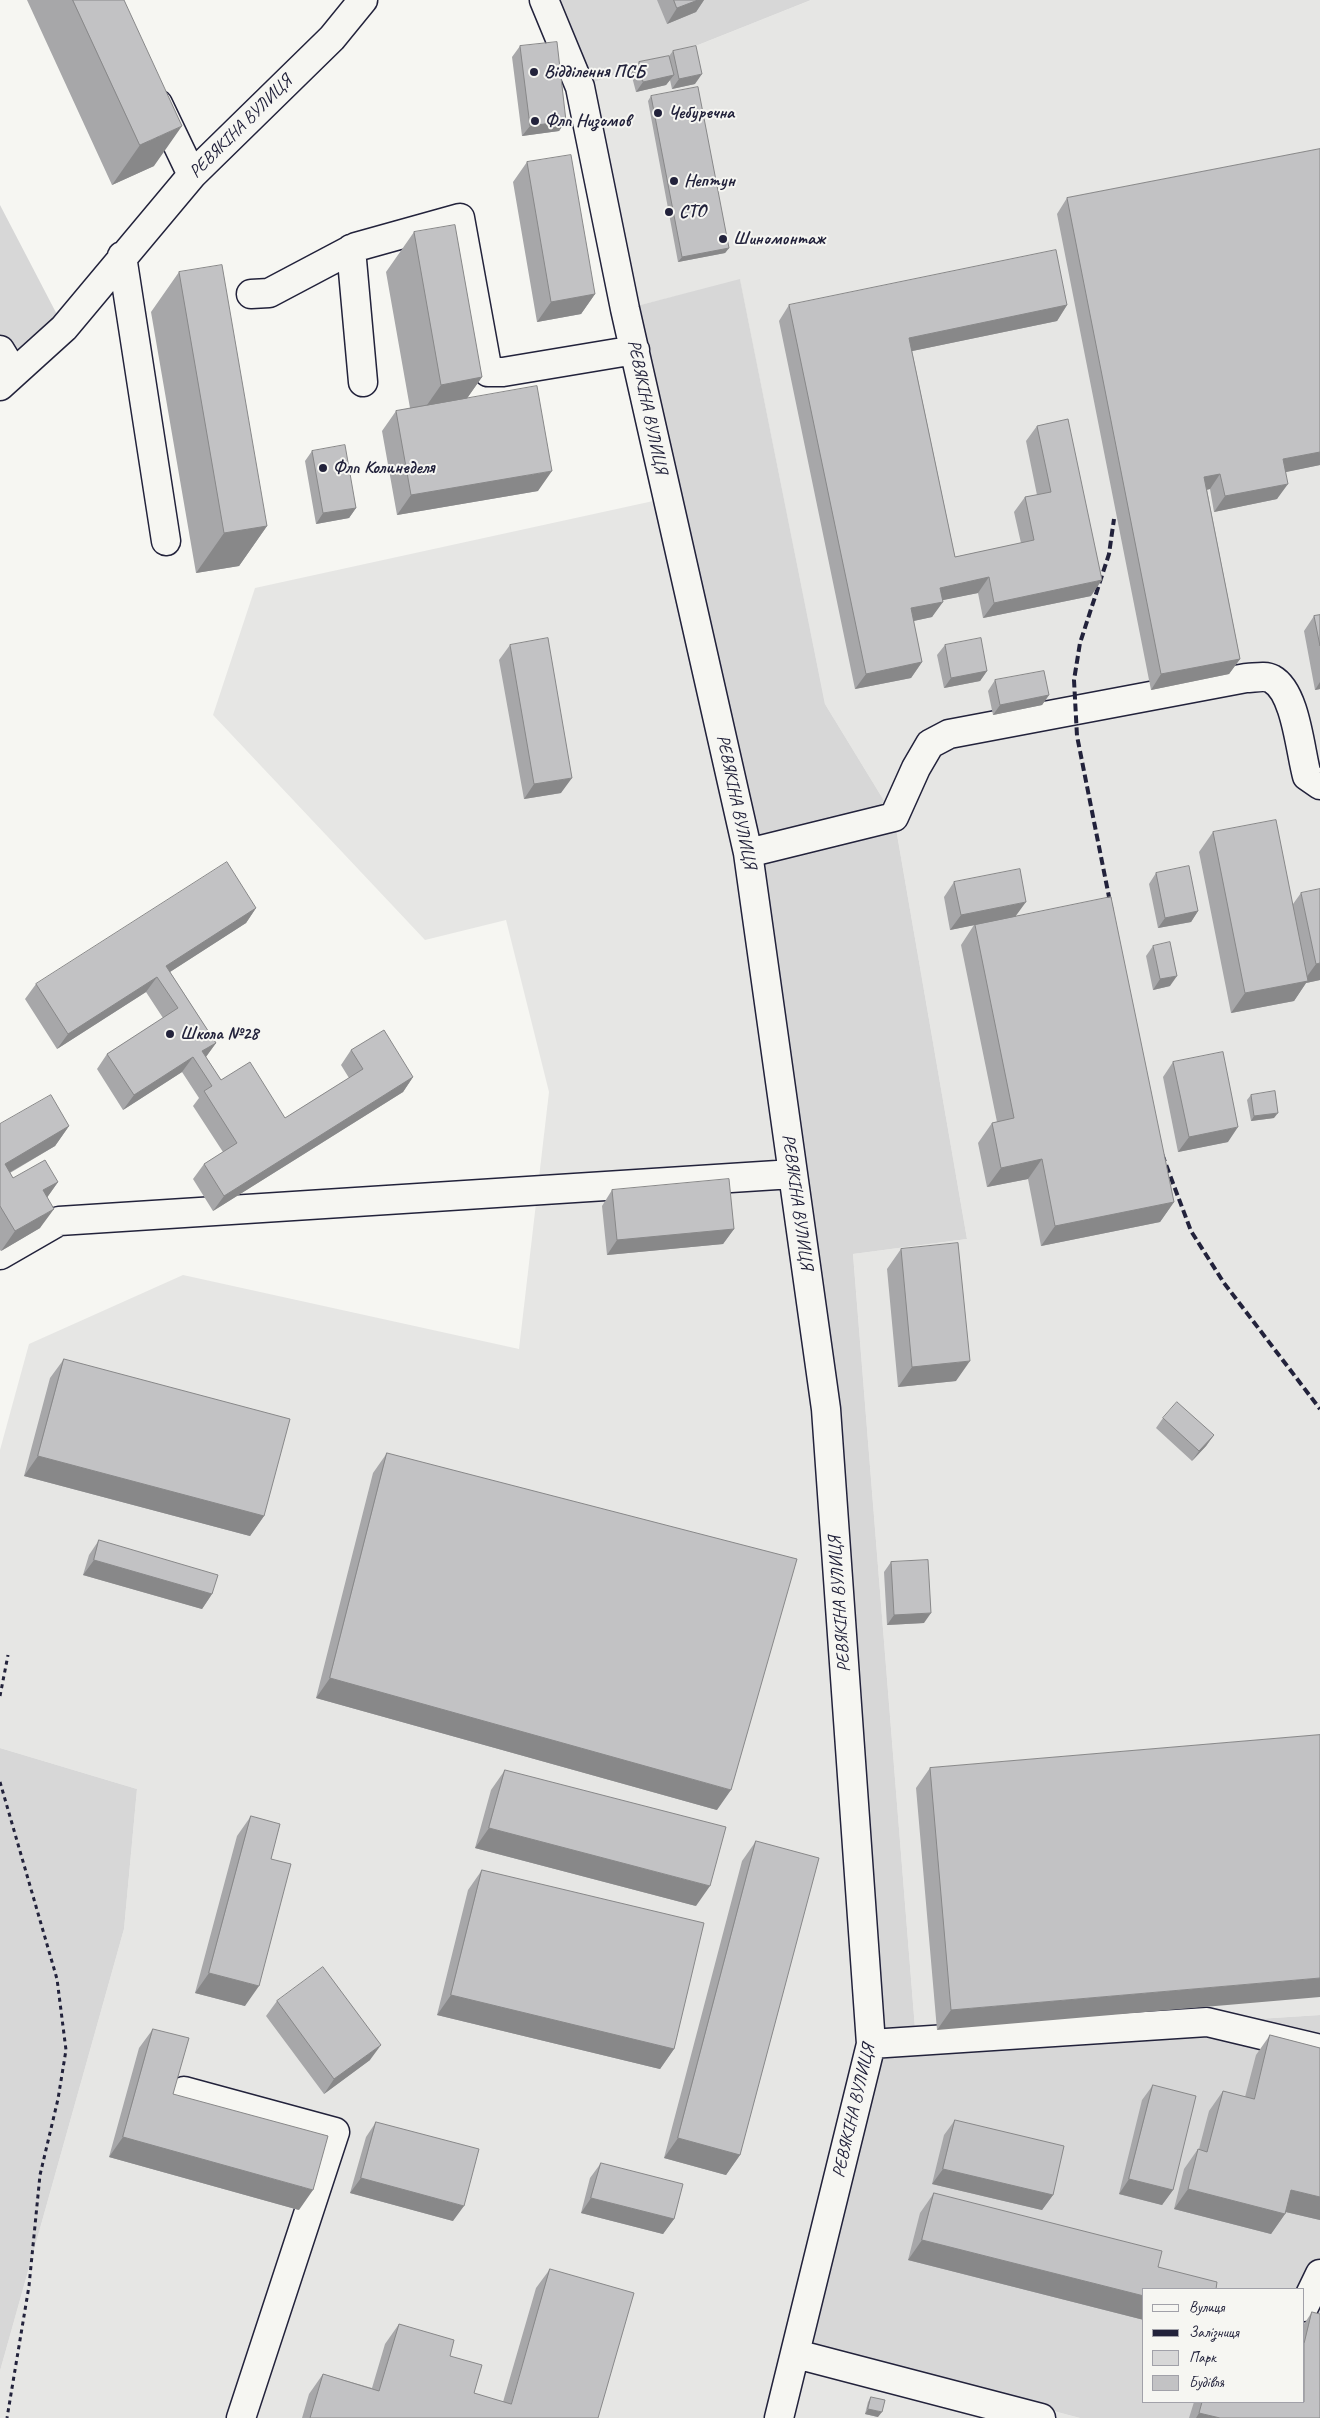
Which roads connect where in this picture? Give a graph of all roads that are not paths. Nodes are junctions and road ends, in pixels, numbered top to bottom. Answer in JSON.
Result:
{"nodes":[{"id":1,"x":362,"y":0,"type":"edge"},
{"id":2,"x":544,"y":0,"type":"edge"},
{"id":3,"x":146,"y":79,"type":"edge"},
{"id":4,"x":192,"y":175,"type":"junction"},
{"id":5,"x":351,"y":250,"type":"junction"},
{"id":6,"x":122,"y":256,"type":"junction"},
{"id":7,"x":251,"y":294,"type":"dead end"},
{"id":8,"x":0,"y":350,"type":"edge"},
{"id":9,"x":635,"y":350,"type":"junction"},
{"id":10,"x":7,"y":379,"type":"edge"},
{"id":11,"x":363,"y":382,"type":"dead end"},
{"id":12,"x":166,"y":541,"type":"dead end"},
{"id":13,"x":1320,"y":785,"type":"edge"},
{"id":14,"x":748,"y":853,"type":"junction"},
{"id":15,"x":793,"y":1174,"type":"junction"},
{"id":16,"x":0,"y":1255,"type":"edge"},
{"id":17,"x":871,"y":2044,"type":"junction"},
{"id":18,"x":1320,"y":2049,"type":"edge"},
{"id":19,"x":184,"y":2091,"type":"dead end"},
{"id":20,"x":1320,"y":2274,"type":"edge"},
{"id":21,"x":1305,"y":2305,"type":"edge"},
{"id":22,"x":796,"y":2354,"type":"junction"},
{"id":23,"x":241,"y":2418,"type":"edge"},
{"id":24,"x":779,"y":2418,"type":"edge"},
{"id":25,"x":1041,"y":2418,"type":"edge"}],
"edges":[{"from":1,"to":4,"type":"street","name":"РЕВЯКІНА ВУЛИЦЯ"},
{"from":2,"to":9,"type":"street","name":"РЕВЯКІНА ВУЛИЦЯ"},
{"from":3,"to":4,"type":"street"},
{"from":4,"to":6,"type":"street","name":"РЕВЯКІНА ВУЛИЦЯ"},
{"from":5,"to":7,"type":"street"},
{"from":5,"to":9,"type":"street"},
{"from":5,"to":11,"type":"street"},
{"from":6,"to":10,"type":"street","name":"РЕВЯКІНА ВУЛИЦЯ"},
{"from":6,"to":12,"type":"street"},
{"from":8,"to":10,"type":"street"},
{"from":9,"to":14,"type":"street","name":"РЕВЯКІНА ВУЛИЦЯ"},
{"from":13,"to":14,"type":"street"},
{"from":14,"to":15,"type":"street","name":"РЕВЯКІНА ВУЛИЦЯ"},
{"from":15,"to":16,"type":"street"},
{"from":15,"to":17,"type":"street","name":"РЕВЯКІНА ВУЛИЦЯ"},
{"from":17,"to":18,"type":"street"},
{"from":17,"to":22,"type":"street","name":"РЕВЯКІНА ВУЛИЦЯ"},
{"from":19,"to":23,"type":"street"},
{"from":20,"to":21,"type":"street"},
{"from":22,"to":24,"type":"street","name":"РЕВЯКІНА ВУЛИЦЯ"},
{"from":22,"to":25,"type":"street"}]}
